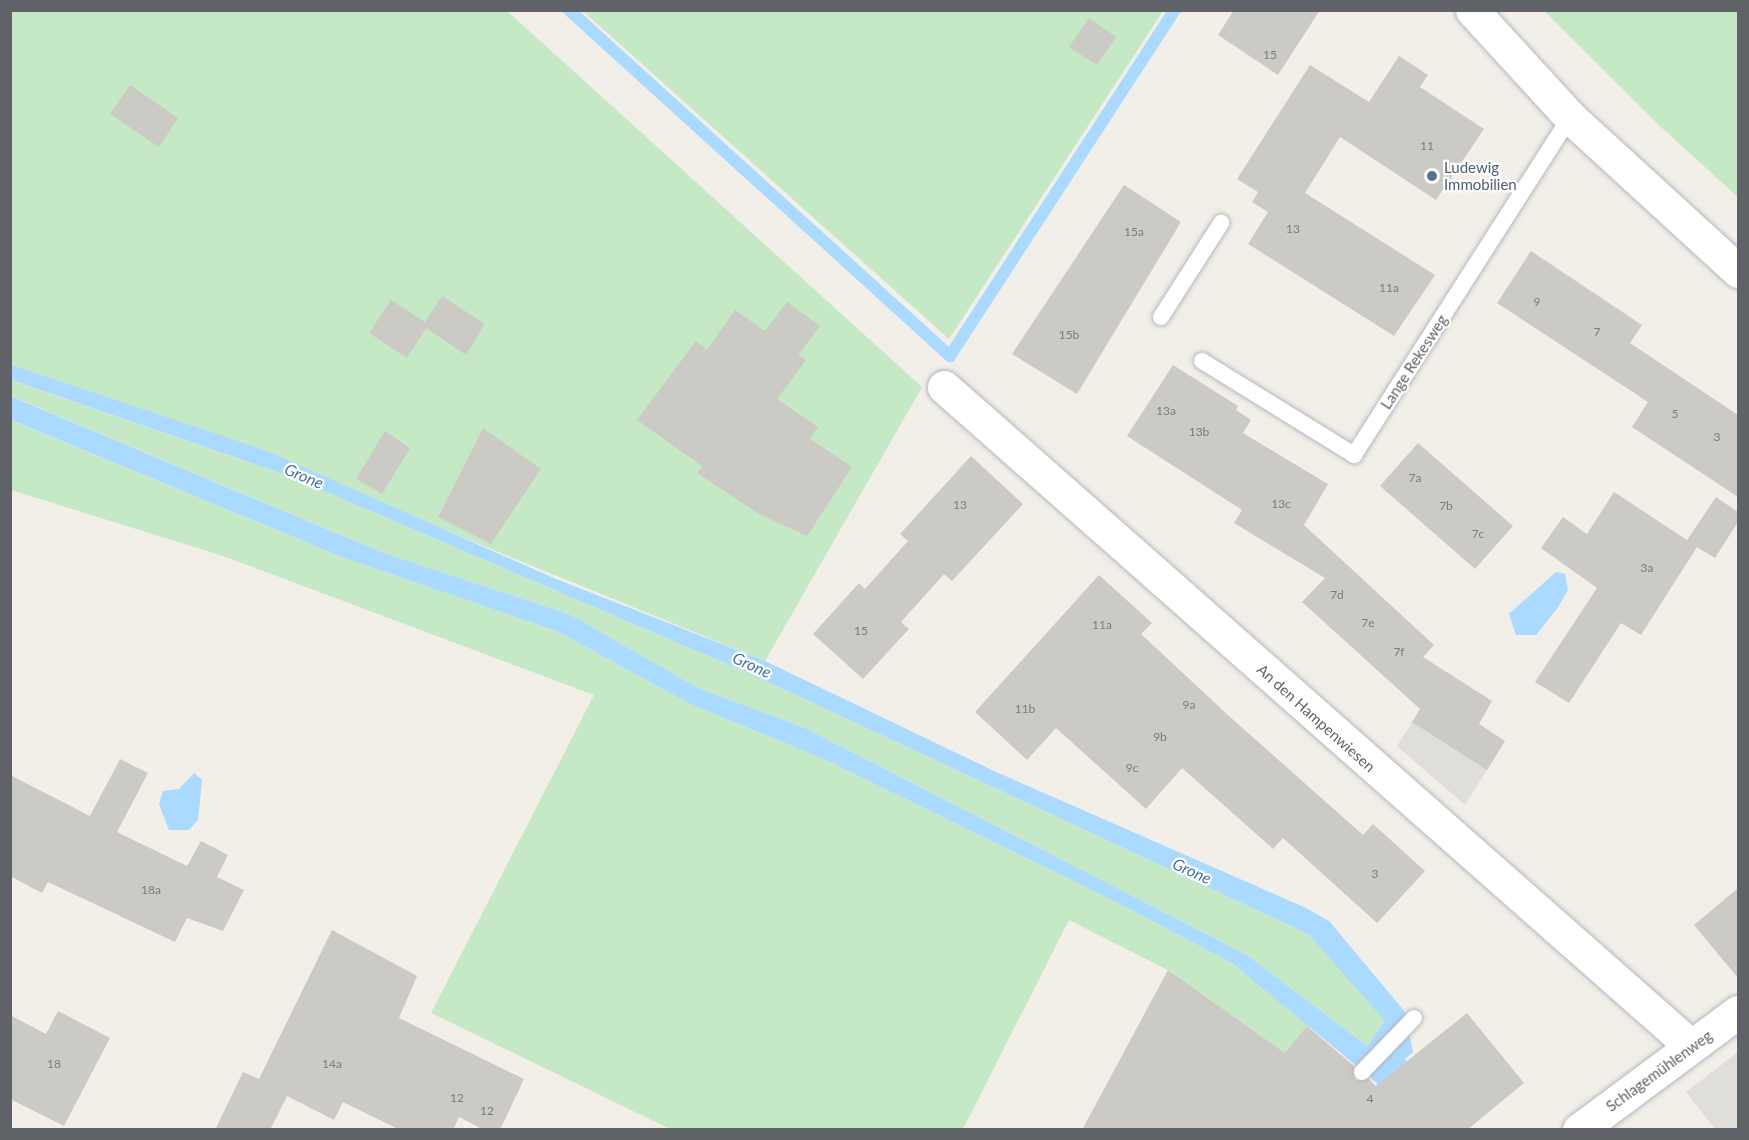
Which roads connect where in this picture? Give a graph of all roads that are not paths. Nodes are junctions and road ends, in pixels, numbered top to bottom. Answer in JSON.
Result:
{"nodes":[{"id":1,"x":1472,"y":10,"type":"edge"},
{"id":2,"x":1570,"y":117,"type":"junction"},
{"id":3,"x":1221,"y":223,"type":"dead end"},
{"id":4,"x":1738,"y":271,"type":"edge"},
{"id":5,"x":1161,"y":318,"type":"dead end"},
{"id":6,"x":1202,"y":361,"type":"dead end"},
{"id":7,"x":944,"y":387,"type":"dead end"},
{"id":8,"x":1738,"y":1012,"type":"edge"},
{"id":9,"x":1414,"y":1018,"type":"dead end"},
{"id":10,"x":1691,"y":1046,"type":"junction"},
{"id":11,"x":1362,"y":1072,"type":"dead end"},
{"id":12,"x":1579,"y":1130,"type":"edge"}],
"edges":[{"from":1,"to":2,"type":"street"},
{"from":2,"to":4,"type":"street"},
{"from":2,"to":6,"type":"lane","name":"Lange Rekesweg"},
{"from":3,"to":5,"type":"lane"},
{"from":7,"to":10,"type":"street","name":"An den Hampenwiesen"},
{"from":8,"to":10,"type":"street","name":"Schlagemühlenweg"},
{"from":9,"to":11,"type":"lane"},
{"from":10,"to":12,"type":"street","name":"Schlagemühlenweg"}]}
